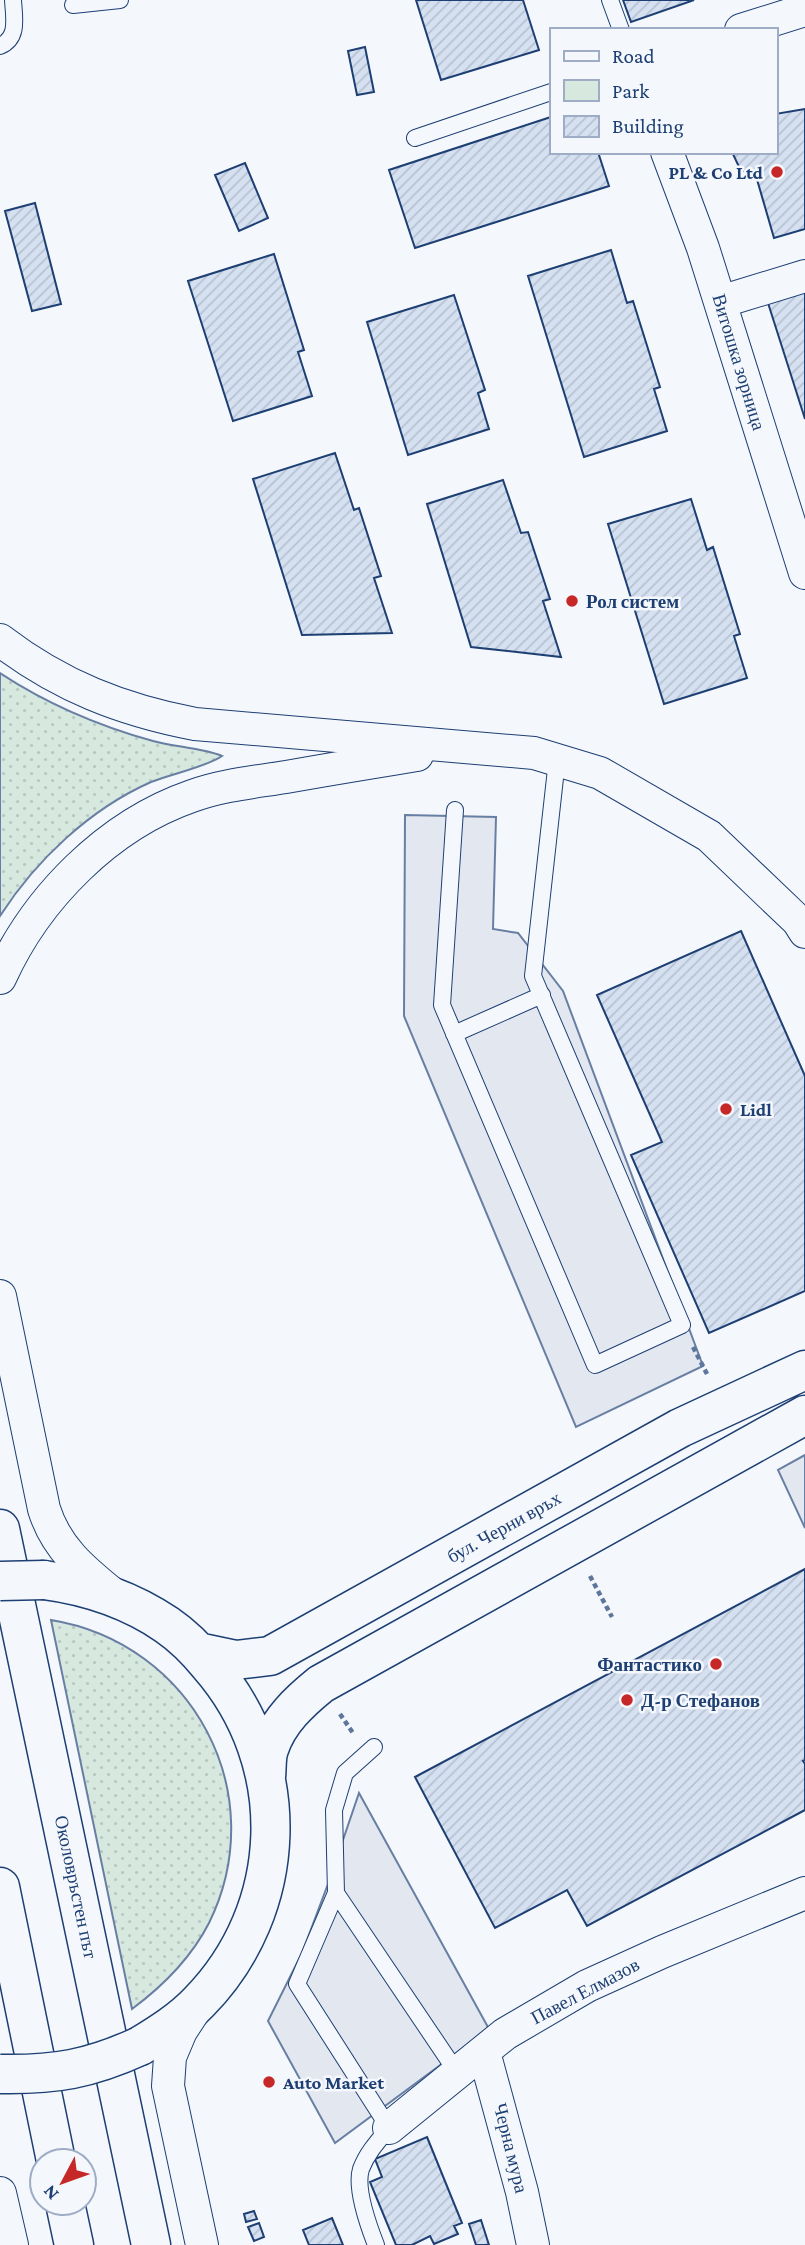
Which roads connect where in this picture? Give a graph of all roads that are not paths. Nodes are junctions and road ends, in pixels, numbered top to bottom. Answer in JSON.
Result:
{"nodes":[{"id":1,"x":13,"y":0,"type":"edge"},
{"id":2,"x":120,"y":0,"type":"edge"},
{"id":3,"x":611,"y":0,"type":"edge"},
{"id":4,"x":73,"y":5,"type":"dead end"},
{"id":5,"x":805,"y":10,"type":"edge"},
{"id":6,"x":620,"y":28,"type":"edge"},
{"id":7,"x":747,"y":28,"type":"edge"},
{"id":8,"x":0,"y":46,"type":"edge"},
{"id":9,"x":550,"y":92,"type":"edge"},
{"id":10,"x":415,"y":138,"type":"dead end"},
{"id":11,"x":668,"y":154,"type":"edge"},
{"id":12,"x":805,"y":276,"type":"edge"},
{"id":13,"x":720,"y":302,"type":"junction"},
{"id":14,"x":805,"y":573,"type":"edge"},
{"id":15,"x":0,"y":640,"type":"edge"},
{"id":16,"x":464,"y":748,"type":"junction"},
{"id":17,"x":557,"y":760,"type":"junction"},
{"id":18,"x":455,"y":810,"type":"dead end"},
{"id":19,"x":803,"y":921,"type":"edge"},
{"id":20,"x":0,"y":978,"type":"edge"},
{"id":21,"x":542,"y":995,"type":"junction"},
{"id":22,"x":454,"y":1034,"type":"junction"},
{"id":23,"x":0,"y":1296,"type":"edge"},
{"id":24,"x":805,"y":1370,"type":"edge"},
{"id":25,"x":805,"y":1415,"type":"edge"},
{"id":26,"x":0,"y":1530,"type":"edge"},
{"id":27,"x":0,"y":1581,"type":"edge"},
{"id":28,"x":118,"y":1598,"type":"junction"},
{"id":29,"x":198,"y":1652,"type":"junction"},
{"id":30,"x":374,"y":1747,"type":"dead end"},
{"id":31,"x":266,"y":1777,"type":"junction"},
{"id":32,"x":0,"y":1887,"type":"edge"},
{"id":33,"x":336,"y":1893,"type":"junction"},
{"id":34,"x":805,"y":1893,"type":"edge"},
{"id":35,"x":200,"y":2002,"type":"junction"},
{"id":36,"x":484,"y":2052,"type":"junction"},
{"id":37,"x":0,"y":2074,"type":"edge"},
{"id":38,"x":458,"y":2074,"type":"junction"},
{"id":39,"x":389,"y":2128,"type":"junction"},
{"id":40,"x":53,"y":2147,"type":"edge"},
{"id":41,"x":0,"y":2193,"type":"edge"},
{"id":42,"x":68,"y":2217,"type":"edge"},
{"id":43,"x":12,"y":2245,"type":"edge"},
{"id":44,"x":74,"y":2245,"type":"edge"},
{"id":45,"x":151,"y":2245,"type":"edge"},
{"id":46,"x":202,"y":2245,"type":"edge"},
{"id":47,"x":376,"y":2245,"type":"edge"},
{"id":48,"x":533,"y":2245,"type":"edge"}],
"edges":[{"from":1,"to":8,"type":"lane"},
{"from":2,"to":4,"type":"lane"},
{"from":3,"to":6,"type":"lane"},
{"from":5,"to":7,"type":"street"},
{"from":9,"to":10,"type":"lane"},
{"from":11,"to":13,"type":"street","name":"Витошка зорница"},
{"from":12,"to":13,"type":"street"},
{"from":13,"to":14,"type":"street","name":"Витошка зорница"},
{"from":15,"to":16,"type":"street"},
{"from":16,"to":17,"type":"street"},
{"from":16,"to":20,"type":"street"},
{"from":17,"to":19,"type":"street"},
{"from":17,"to":21,"type":"lane"},
{"from":18,"to":22,"type":"lane"},
{"from":21,"to":22,"type":"lane"},
{"from":21,"to":22,"type":"lane"},
{"from":23,"to":28,"type":"street"},
{"from":24,"to":29,"type":"main road","name":"бул. Черни връх"},
{"from":25,"to":31,"type":"main road"},
{"from":26,"to":45,"type":"main road","name":"Околовръстен път"},
{"from":27,"to":28,"type":"main road","bridge":true},
{"from":28,"to":29,"type":"main road"},
{"from":29,"to":31,"type":"main road"},
{"from":30,"to":33,"type":"lane"},
{"from":31,"to":35,"type":"main road"},
{"from":32,"to":40,"type":"main road"},
{"from":33,"to":38,"type":"lane"},
{"from":33,"to":39,"type":"lane"},
{"from":34,"to":36,"type":"street","name":"Павел Елмазов"},
{"from":35,"to":37,"type":"main road","bridge":true},
{"from":35,"to":46,"type":"street"},
{"from":36,"to":38,"type":"street","name":"Павел Елмазов"},
{"from":36,"to":48,"type":"street","name":"Черна мура"},
{"from":38,"to":39,"type":"street","name":"Павел Елмазов"},
{"from":39,"to":47,"type":"lane"},
{"from":41,"to":43,"type":"street"},
{"from":42,"to":44,"type":"main road"}]}
